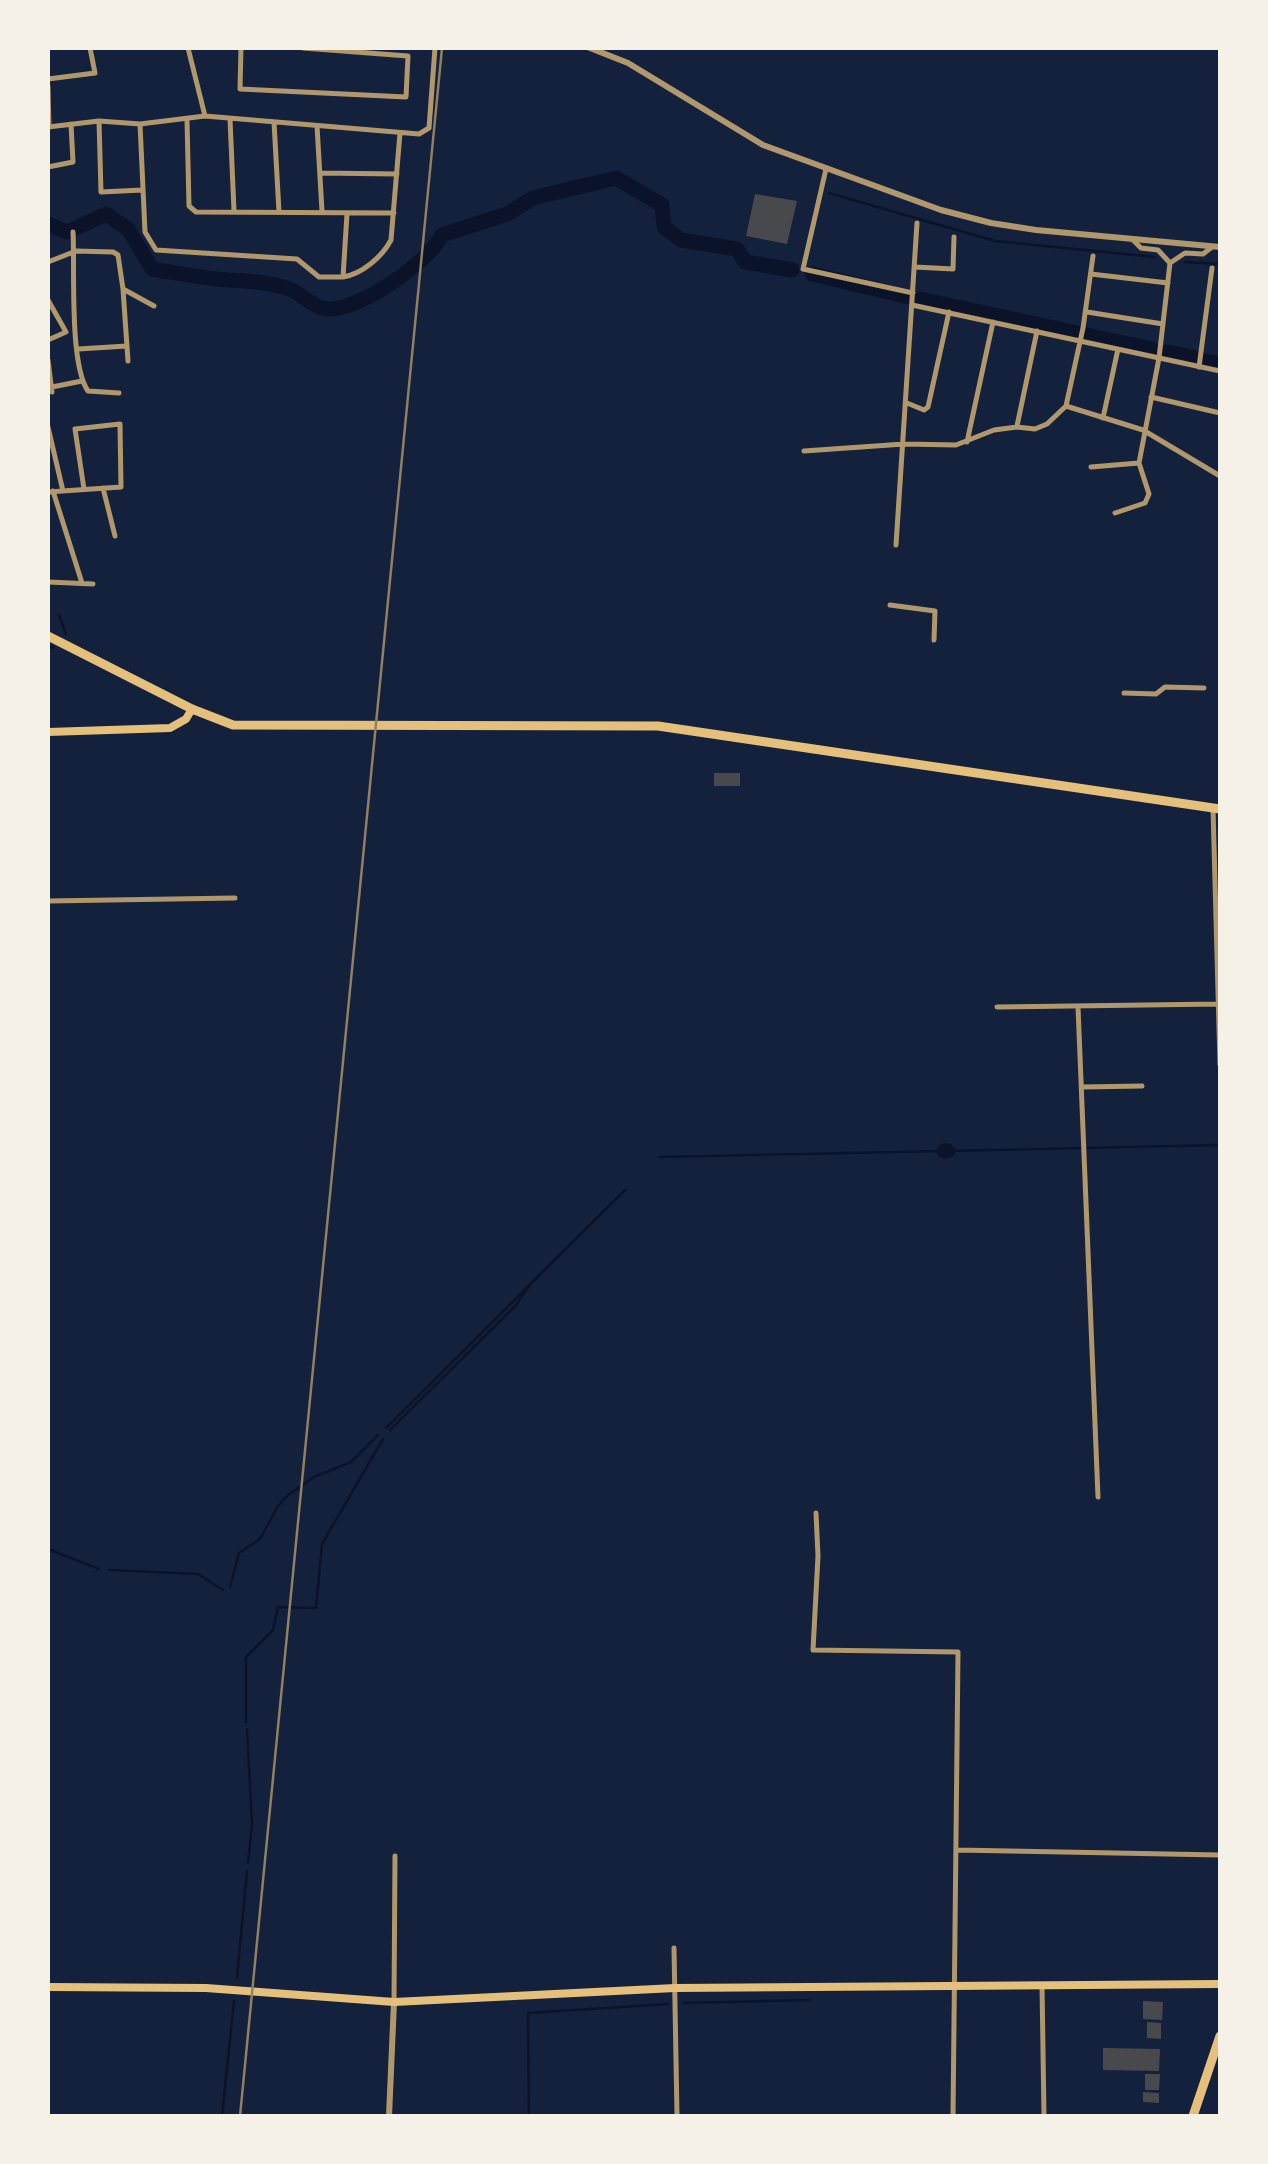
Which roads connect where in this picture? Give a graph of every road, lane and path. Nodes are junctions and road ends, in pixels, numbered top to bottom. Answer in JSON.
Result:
{"nodes":[{"id":1,"x":90,"y":48,"type":"edge"},
{"id":2,"x":188,"y":48,"type":"edge"},
{"id":3,"x":241,"y":48,"type":"edge"},
{"id":4,"x":302,"y":48,"type":"edge"},
{"id":5,"x":435,"y":48,"type":"edge"},
{"id":6,"x":590,"y":48,"type":"edge"},
{"id":7,"x":48,"y":83,"type":"edge"},
{"id":8,"x":205,"y":116,"type":"junction"},
{"id":9,"x":230,"y":118,"type":"junction"},
{"id":10,"x":187,"y":120,"type":"junction"},
{"id":11,"x":99,"y":121,"type":"junction"},
{"id":12,"x":274,"y":122,"type":"junction"},
{"id":13,"x":71,"y":124,"type":"junction"},
{"id":14,"x":140,"y":124,"type":"junction"},
{"id":15,"x":317,"y":126,"type":"junction"},
{"id":16,"x":48,"y":127,"type":"edge"},
{"id":17,"x":400,"y":133,"type":"junction"},
{"id":18,"x":48,"y":167,"type":"edge"},
{"id":19,"x":826,"y":169,"type":"junction"},
{"id":20,"x":320,"y":173,"type":"junction"},
{"id":21,"x":398,"y":174,"type":"junction"},
{"id":22,"x":143,"y":190,"type":"junction"},
{"id":23,"x":234,"y":211,"type":"junction"},
{"id":24,"x":322,"y":211,"type":"junction"},
{"id":25,"x":278,"y":212,"type":"junction"},
{"id":26,"x":347,"y":214,"type":"junction"},
{"id":27,"x":394,"y":214,"type":"junction"},
{"id":28,"x":917,"y":223,"type":"dead end"},
{"id":29,"x":74,"y":232,"type":"dead end"},
{"id":30,"x":1129,"y":237,"type":"junction"},
{"id":31,"x":954,"y":238,"type":"dead end"},
{"id":32,"x":1217,"y":246,"type":"edge"},
{"id":33,"x":74,"y":252,"type":"junction"},
{"id":34,"x":1093,"y":256,"type":"dead end"},
{"id":35,"x":48,"y":262,"type":"edge"},
{"id":36,"x":1170,"y":263,"type":"junction"},
{"id":37,"x":915,"y":267,"type":"junction"},
{"id":38,"x":1212,"y":268,"type":"dead end"},
{"id":39,"x":1090,"y":274,"type":"junction"},
{"id":40,"x":343,"y":277,"type":"junction"},
{"id":41,"x":1168,"y":283,"type":"junction"},
{"id":42,"x":123,"y":289,"type":"junction"},
{"id":43,"x":913,"y":294,"type":"junction"},
{"id":44,"x":48,"y":300,"type":"edge"},
{"id":45,"x":912,"y":305,"type":"junction"},
{"id":46,"x":154,"y":306,"type":"dead end"},
{"id":47,"x":949,"y":312,"type":"junction"},
{"id":48,"x":1086,"y":312,"type":"junction"},
{"id":49,"x":994,"y":322,"type":"junction"},
{"id":50,"x":1163,"y":324,"type":"junction"},
{"id":51,"x":1037,"y":332,"type":"junction"},
{"id":52,"x":48,"y":340,"type":"edge"},
{"id":53,"x":1080,"y":340,"type":"junction"},
{"id":54,"x":127,"y":346,"type":"junction"},
{"id":55,"x":1118,"y":349,"type":"junction"},
{"id":56,"x":78,"y":350,"type":"junction"},
{"id":57,"x":1159,"y":358,"type":"junction"},
{"id":58,"x":48,"y":360,"type":"edge"},
{"id":59,"x":128,"y":360,"type":"dead end"},
{"id":60,"x":1199,"y":366,"type":"junction"},
{"id":61,"x":1220,"y":371,"type":"edge"},
{"id":62,"x":82,"y":381,"type":"junction"},
{"id":63,"x":119,"y":393,"type":"dead end"},
{"id":64,"x":1151,"y":397,"type":"junction"},
{"id":65,"x":907,"y":402,"type":"junction"},
{"id":66,"x":1066,"y":406,"type":"junction"},
{"id":67,"x":1220,"y":412,"type":"edge"},
{"id":68,"x":1103,"y":418,"type":"junction"},
{"id":69,"x":48,"y":427,"type":"edge"},
{"id":70,"x":1017,"y":427,"type":"junction"},
{"id":71,"x":1143,"y":430,"type":"junction"},
{"id":72,"x":967,"y":442,"type":"junction"},
{"id":73,"x":904,"y":444,"type":"junction"},
{"id":74,"x":804,"y":451,"type":"dead end"},
{"id":75,"x":1139,"y":463,"type":"junction"},
{"id":76,"x":1091,"y":467,"type":"dead end"},
{"id":77,"x":1220,"y":476,"type":"edge"},
{"id":78,"x":103,"y":488,"type":"junction"},
{"id":79,"x":84,"y":490,"type":"junction"},
{"id":80,"x":50,"y":491,"type":"edge"},
{"id":81,"x":62,"y":491,"type":"junction"},
{"id":82,"x":1114,"y":513,"type":"dead end"},
{"id":83,"x":115,"y":536,"type":"dead end"},
{"id":84,"x":896,"y":545,"type":"dead end"},
{"id":85,"x":48,"y":582,"type":"edge"},
{"id":86,"x":82,"y":583,"type":"junction"},
{"id":87,"x":93,"y":584,"type":"dead end"},
{"id":88,"x":890,"y":605,"type":"dead end"},
{"id":89,"x":48,"y":636,"type":"edge"},
{"id":90,"x":934,"y":640,"type":"dead end"},
{"id":91,"x":1204,"y":688,"type":"dead end"},
{"id":92,"x":1124,"y":692,"type":"dead end"},
{"id":93,"x":192,"y":709,"type":"junction"},
{"id":94,"x":48,"y":732,"type":"edge"},
{"id":95,"x":1217,"y":808,"type":"edge"},
{"id":96,"x":235,"y":898,"type":"dead end"},
{"id":97,"x":48,"y":901,"type":"edge"},
{"id":98,"x":1220,"y":1004,"type":"edge"},
{"id":99,"x":997,"y":1007,"type":"dead end"},
{"id":100,"x":1078,"y":1007,"type":"junction"},
{"id":101,"x":1220,"y":1065,"type":"edge"},
{"id":102,"x":1142,"y":1086,"type":"dead end"},
{"id":103,"x":1082,"y":1088,"type":"junction"},
{"id":104,"x":1098,"y":1498,"type":"dead end"},
{"id":105,"x":816,"y":1513,"type":"dead end"},
{"id":106,"x":957,"y":1850,"type":"junction"},
{"id":107,"x":1220,"y":1855,"type":"edge"},
{"id":108,"x":396,"y":1856,"type":"dead end"},
{"id":109,"x":674,"y":1948,"type":"dead end"},
{"id":110,"x":1220,"y":1984,"type":"edge"},
{"id":111,"x":1042,"y":1985,"type":"junction"},
{"id":112,"x":953,"y":1986,"type":"junction"},
{"id":113,"x":48,"y":1988,"type":"edge"},
{"id":114,"x":675,"y":1988,"type":"junction"},
{"id":115,"x":394,"y":2002,"type":"junction"},
{"id":116,"x":1220,"y":2036,"type":"edge"},
{"id":117,"x":388,"y":2116,"type":"edge"},
{"id":118,"x":677,"y":2116,"type":"edge"},
{"id":119,"x":953,"y":2116,"type":"edge"},
{"id":120,"x":1044,"y":2116,"type":"edge"},
{"id":121,"x":1193,"y":2116,"type":"edge"}],
"edges":[{"from":1,"to":7,"type":"street"},
{"from":2,"to":8,"type":"street"},
{"from":3,"to":4,"type":"street"},
{"from":5,"to":17,"type":"street"},
{"from":6,"to":19,"type":"street"},
{"from":7,"to":16,"type":"street"},
{"from":8,"to":9,"type":"street"},
{"from":8,"to":10,"type":"street"},
{"from":9,"to":12,"type":"street"},
{"from":9,"to":23,"type":"street"},
{"from":10,"to":14,"type":"street"},
{"from":10,"to":23,"type":"street"},
{"from":11,"to":13,"type":"street"},
{"from":11,"to":14,"type":"street"},
{"from":11,"to":22,"type":"street"},
{"from":12,"to":15,"type":"street"},
{"from":12,"to":25,"type":"street"},
{"from":13,"to":16,"type":"street"},
{"from":13,"to":18,"type":"street"},
{"from":14,"to":22,"type":"street"},
{"from":15,"to":17,"type":"street"},
{"from":15,"to":20,"type":"street"},
{"from":17,"to":21,"type":"street"},
{"from":19,"to":30,"type":"street"},
{"from":19,"to":43,"type":"street"},
{"from":20,"to":21,"type":"street"},
{"from":20,"to":24,"type":"street"},
{"from":21,"to":27,"type":"street"},
{"from":22,"to":40,"type":"street"},
{"from":23,"to":25,"type":"street"},
{"from":24,"to":25,"type":"street"},
{"from":24,"to":26,"type":"street"},
{"from":26,"to":27,"type":"street"},
{"from":26,"to":40,"type":"street"},
{"from":27,"to":40,"type":"street"},
{"from":28,"to":37,"type":"street"},
{"from":29,"to":33,"type":"street"},
{"from":30,"to":32,"type":"street"},
{"from":30,"to":36,"type":"street"},
{"from":31,"to":37,"type":"street"},
{"from":32,"to":36,"type":"street"},
{"from":33,"to":35,"type":"street"},
{"from":33,"to":42,"type":"street"},
{"from":33,"to":56,"type":"street"},
{"from":34,"to":39,"type":"street"},
{"from":36,"to":41,"type":"street"},
{"from":37,"to":43,"type":"street"},
{"from":38,"to":60,"type":"street"},
{"from":39,"to":41,"type":"street"},
{"from":39,"to":48,"type":"street"},
{"from":41,"to":50,"type":"street"},
{"from":42,"to":46,"type":"street"},
{"from":42,"to":54,"type":"street"},
{"from":43,"to":45,"type":"street"},
{"from":44,"to":52,"type":"street"},
{"from":45,"to":47,"type":"street"},
{"from":45,"to":65,"type":"street"},
{"from":47,"to":49,"type":"street"},
{"from":47,"to":65,"type":"street"},
{"from":48,"to":50,"type":"street"},
{"from":48,"to":53,"type":"street"},
{"from":49,"to":51,"type":"street"},
{"from":49,"to":72,"type":"street"},
{"from":50,"to":57,"type":"street"},
{"from":51,"to":53,"type":"street"},
{"from":51,"to":70,"type":"street"},
{"from":53,"to":55,"type":"street"},
{"from":53,"to":66,"type":"street"},
{"from":54,"to":56,"type":"street"},
{"from":54,"to":59,"type":"street"},
{"from":55,"to":57,"type":"street"},
{"from":55,"to":68,"type":"street"},
{"from":56,"to":62,"type":"street"},
{"from":57,"to":60,"type":"street"},
{"from":57,"to":64,"type":"street"},
{"from":58,"to":62,"type":"street"},
{"from":60,"to":61,"type":"street"},
{"from":62,"to":63,"type":"street"},
{"from":64,"to":67,"type":"street"},
{"from":64,"to":71,"type":"street"},
{"from":65,"to":73,"type":"street"},
{"from":66,"to":68,"type":"street"},
{"from":66,"to":70,"type":"street"},
{"from":68,"to":71,"type":"street"},
{"from":69,"to":81,"type":"street"},
{"from":70,"to":72,"type":"street"},
{"from":71,"to":75,"type":"street"},
{"from":71,"to":77,"type":"street"},
{"from":72,"to":73,"type":"street"},
{"from":73,"to":74,"type":"street"},
{"from":73,"to":84,"type":"street"},
{"from":75,"to":76,"type":"street"},
{"from":75,"to":82,"type":"street"},
{"from":78,"to":79,"type":"street"},
{"from":78,"to":79,"type":"street"},
{"from":78,"to":83,"type":"street"},
{"from":79,"to":81,"type":"street"},
{"from":80,"to":81,"type":"street"},
{"from":80,"to":86,"type":"street"},
{"from":85,"to":86,"type":"street"},
{"from":86,"to":87,"type":"street"},
{"from":88,"to":90,"type":"street"},
{"from":89,"to":93,"type":"main road"},
{"from":91,"to":92,"type":"street"},
{"from":93,"to":94,"type":"main road"},
{"from":93,"to":95,"type":"main road"},
{"from":95,"to":98,"type":"street"},
{"from":96,"to":97,"type":"street"},
{"from":98,"to":100,"type":"street"},
{"from":98,"to":101,"type":"street"},
{"from":99,"to":100,"type":"street"},
{"from":100,"to":103,"type":"street"},
{"from":102,"to":103,"type":"street"},
{"from":103,"to":104,"type":"street"},
{"from":105,"to":106,"type":"street"},
{"from":106,"to":107,"type":"street"},
{"from":106,"to":112,"type":"street"},
{"from":108,"to":115,"type":"street"},
{"from":109,"to":114,"type":"street"},
{"from":110,"to":111,"type":"main road"},
{"from":111,"to":112,"type":"main road"},
{"from":111,"to":120,"type":"street"},
{"from":112,"to":114,"type":"main road"},
{"from":112,"to":119,"type":"street"},
{"from":113,"to":115,"type":"main road"},
{"from":114,"to":115,"type":"main road"},
{"from":114,"to":118,"type":"street"},
{"from":115,"to":117,"type":"street"},
{"from":116,"to":121,"type":"main road"}]}
